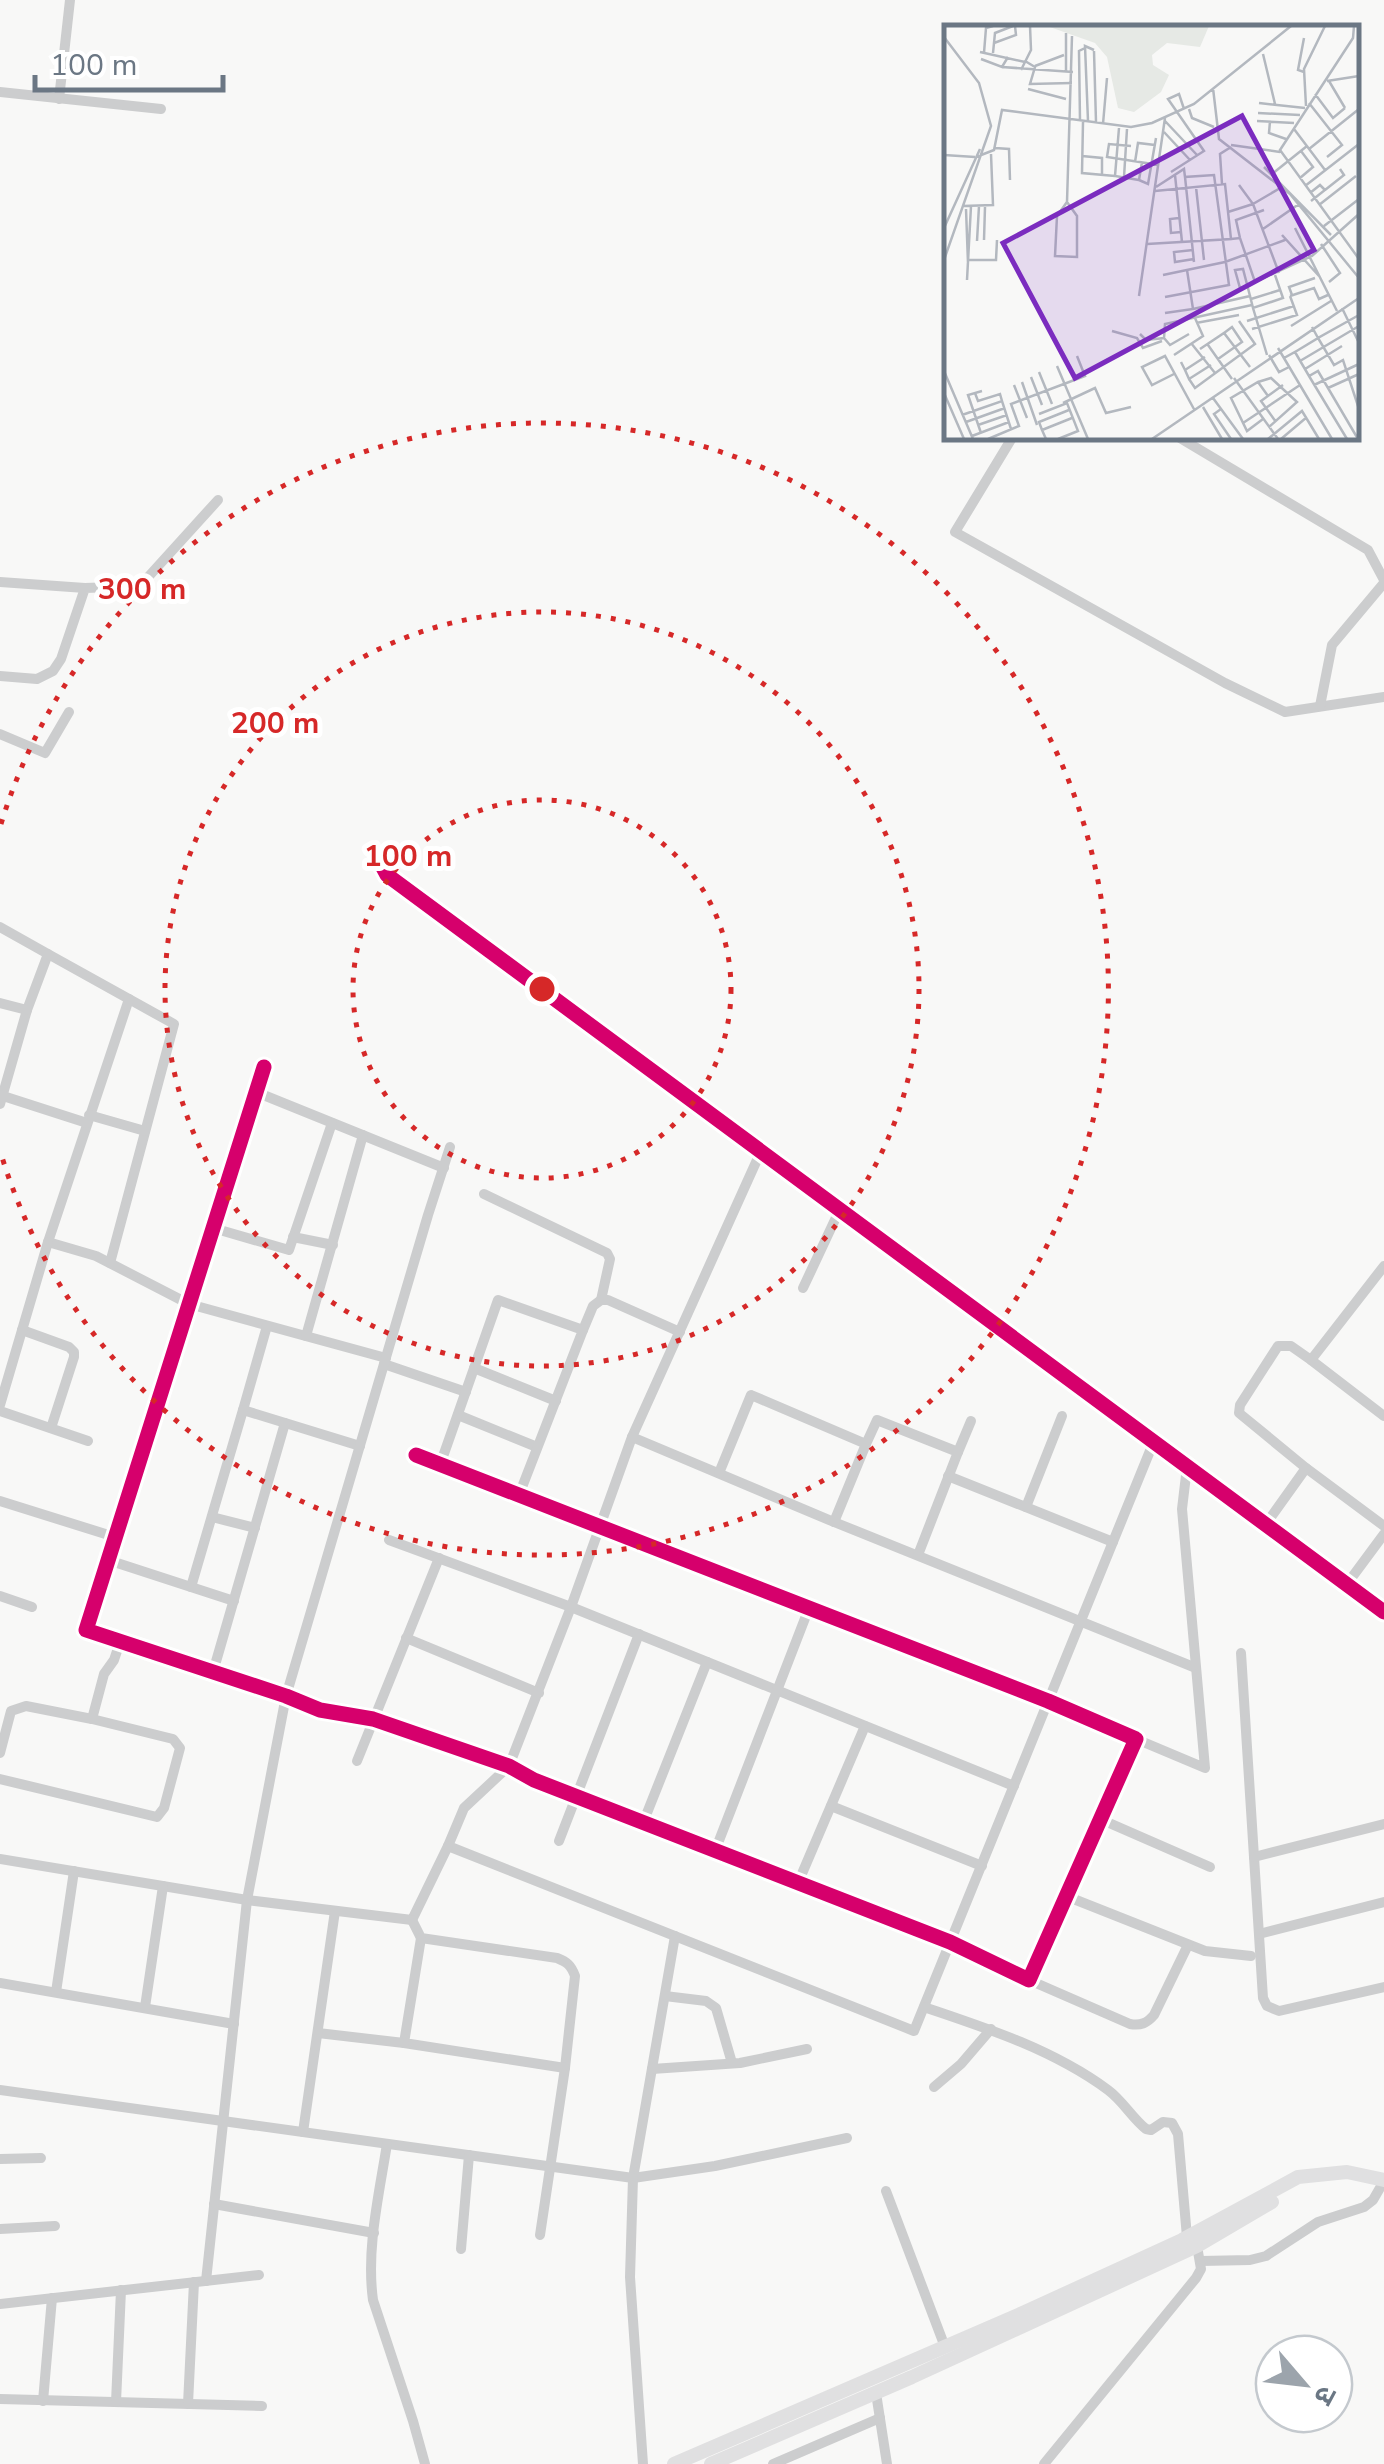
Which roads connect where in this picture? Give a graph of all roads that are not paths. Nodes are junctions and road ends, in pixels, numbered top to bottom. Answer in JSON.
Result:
{"nodes":[{"id":1,"x":70,"y":0,"type":"edge"},
{"id":2,"x":0,"y":92,"type":"edge"},
{"id":3,"x":58,"y":99,"type":"junction"},
{"id":4,"x":161,"y":110,"type":"dead end"},
{"id":5,"x":1011,"y":440,"type":"edge"},
{"id":6,"x":1183,"y":440,"type":"edge"},
{"id":7,"x":218,"y":500,"type":"dead end"},
{"id":8,"x":0,"y":582,"type":"edge"},
{"id":9,"x":1384,"y":582,"type":"edge"},
{"id":10,"x":84,"y":588,"type":"junction"},
{"id":11,"x":0,"y":676,"type":"edge"},
{"id":12,"x":1384,"y":697,"type":"edge"},
{"id":13,"x":1320,"y":706,"type":"junction"},
{"id":14,"x":69,"y":712,"type":"dead end"},
{"id":15,"x":0,"y":734,"type":"edge"},
{"id":16,"x":380,"y":860,"type":"dead end"},
{"id":17,"x":0,"y":927,"type":"edge"},
{"id":18,"x":48,"y":954,"type":"junction"},
{"id":19,"x":129,"y":999,"type":"junction"},
{"id":20,"x":0,"y":1002,"type":"edge"},
{"id":21,"x":26,"y":1010,"type":"junction"},
{"id":22,"x":264,"y":1067,"type":"dead end"},
{"id":23,"x":256,"y":1092,"type":"junction"},
{"id":24,"x":1,"y":1098,"type":"edge"},
{"id":25,"x":88,"y":1119,"type":"junction"},
{"id":26,"x":332,"y":1122,"type":"junction"},
{"id":27,"x":146,"y":1131,"type":"junction"},
{"id":28,"x":362,"y":1135,"type":"junction"},
{"id":29,"x":450,"y":1148,"type":"dead end"},
{"id":30,"x":761,"y":1151,"type":"junction"},
{"id":31,"x":444,"y":1168,"type":"junction"},
{"id":32,"x":484,"y":1194,"type":"dead end"},
{"id":33,"x":840,"y":1209,"type":"junction"},
{"id":34,"x":213,"y":1228,"type":"junction"},
{"id":35,"x":294,"y":1237,"type":"junction"},
{"id":36,"x":48,"y":1242,"type":"junction"},
{"id":37,"x":333,"y":1245,"type":"junction"},
{"id":38,"x":110,"y":1263,"type":"junction"},
{"id":39,"x":1384,"y":1266,"type":"edge"},
{"id":40,"x":804,"y":1288,"type":"dead end"},
{"id":41,"x":600,"y":1300,"type":"junction"},
{"id":42,"x":189,"y":1304,"type":"junction"},
{"id":43,"x":267,"y":1326,"type":"junction"},
{"id":44,"x":22,"y":1330,"type":"junction"},
{"id":45,"x":583,"y":1330,"type":"junction"},
{"id":46,"x":680,"y":1332,"type":"junction"},
{"id":47,"x":306,"y":1336,"type":"junction"},
{"id":48,"x":1311,"y":1360,"type":"junction"},
{"id":49,"x":385,"y":1361,"type":"junction"},
{"id":50,"x":6,"y":1365,"type":"edge"},
{"id":51,"x":474,"y":1368,"type":"junction"},
{"id":52,"x":466,"y":1392,"type":"junction"},
{"id":53,"x":556,"y":1400,"type":"junction"},
{"id":54,"x":0,"y":1408,"type":"edge"},
{"id":55,"x":243,"y":1410,"type":"junction"},
{"id":56,"x":458,"y":1415,"type":"junction"},
{"id":57,"x":1062,"y":1416,"type":"dead end"},
{"id":58,"x":1384,"y":1416,"type":"edge"},
{"id":59,"x":971,"y":1421,"type":"dead end"},
{"id":60,"x":285,"y":1423,"type":"junction"},
{"id":61,"x":51,"y":1428,"type":"junction"},
{"id":62,"x":632,"y":1437,"type":"junction"},
{"id":63,"x":88,"y":1441,"type":"dead end"},
{"id":64,"x":1154,"y":1442,"type":"junction"},
{"id":65,"x":866,"y":1444,"type":"junction"},
{"id":66,"x":360,"y":1446,"type":"junction"},
{"id":67,"x":537,"y":1447,"type":"junction"},
{"id":68,"x":958,"y":1452,"type":"junction"},
{"id":69,"x":416,"y":1455,"type":"dead end"},
{"id":70,"x":440,"y":1465,"type":"junction"},
{"id":71,"x":1187,"y":1466,"type":"junction"},
{"id":72,"x":1306,"y":1468,"type":"junction"},
{"id":73,"x":719,"y":1473,"type":"junction"},
{"id":74,"x":948,"y":1476,"type":"junction"},
{"id":75,"x":518,"y":1496,"type":"junction"},
{"id":76,"x":0,"y":1501,"type":"edge"},
{"id":77,"x":1026,"y":1507,"type":"junction"},
{"id":78,"x":212,"y":1516,"type":"junction"},
{"id":79,"x":834,"y":1522,"type":"junction"},
{"id":80,"x":1266,"y":1524,"type":"junction"},
{"id":81,"x":600,"y":1526,"type":"junction"},
{"id":82,"x":1384,"y":1526,"type":"edge"},
{"id":83,"x":255,"y":1528,"type":"junction"},
{"id":84,"x":1384,"y":1534,"type":"edge"},
{"id":85,"x":116,"y":1537,"type":"junction"},
{"id":86,"x":389,"y":1540,"type":"dead end"},
{"id":87,"x":1113,"y":1542,"type":"junction"},
{"id":88,"x":918,"y":1555,"type":"junction"},
{"id":89,"x":439,"y":1558,"type":"junction"},
{"id":90,"x":108,"y":1560,"type":"junction"},
{"id":91,"x":1347,"y":1584,"type":"junction"},
{"id":92,"x":191,"y":1587,"type":"junction"},
{"id":93,"x":0,"y":1596,"type":"edge"},
{"id":94,"x":234,"y":1601,"type":"junction"},
{"id":95,"x":32,"y":1607,"type":"dead end"},
{"id":96,"x":571,"y":1607,"type":"junction"},
{"id":97,"x":809,"y":1608,"type":"junction"},
{"id":98,"x":1384,"y":1612,"type":"edge"},
{"id":99,"x":1082,"y":1620,"type":"junction"},
{"id":100,"x":639,"y":1634,"type":"junction"},
{"id":101,"x":406,"y":1638,"type":"junction"},
{"id":102,"x":120,"y":1642,"type":"junction"},
{"id":103,"x":1242,"y":1653,"type":"dead end"},
{"id":104,"x":707,"y":1662,"type":"junction"},
{"id":105,"x":1196,"y":1668,"type":"junction"},
{"id":106,"x":214,"y":1672,"type":"junction"},
{"id":107,"x":777,"y":1690,"type":"junction"},
{"id":108,"x":538,"y":1693,"type":"junction"},
{"id":109,"x":286,"y":1696,"type":"junction"},
{"id":110,"x":1048,"y":1702,"type":"junction"},
{"id":111,"x":92,"y":1718,"type":"junction"},
{"id":112,"x":373,"y":1720,"type":"junction"},
{"id":113,"x":864,"y":1726,"type":"junction"},
{"id":114,"x":1136,"y":1739,"type":"junction"},
{"id":115,"x":0,"y":1753,"type":"edge"},
{"id":116,"x":358,"y":1760,"type":"dead end"},
{"id":117,"x":509,"y":1766,"type":"junction"},
{"id":118,"x":0,"y":1779,"type":"edge"},
{"id":119,"x":1014,"y":1786,"type":"junction"},
{"id":120,"x":575,"y":1796,"type":"junction"},
{"id":121,"x":831,"y":1806,"type":"junction"},
{"id":122,"x":1100,"y":1820,"type":"junction"},
{"id":123,"x":643,"y":1823,"type":"junction"},
{"id":124,"x":1384,"y":1824,"type":"edge"},
{"id":125,"x":559,"y":1841,"type":"dead end"},
{"id":126,"x":448,"y":1846,"type":"junction"},
{"id":127,"x":715,"y":1850,"type":"junction"},
{"id":128,"x":1254,"y":1856,"type":"junction"},
{"id":129,"x":0,"y":1859,"type":"edge"},
{"id":130,"x":982,"y":1866,"type":"junction"},
{"id":131,"x":1210,"y":1867,"type":"dead end"},
{"id":132,"x":74,"y":1871,"type":"junction"},
{"id":133,"x":798,"y":1883,"type":"junction"},
{"id":134,"x":163,"y":1886,"type":"junction"},
{"id":135,"x":1066,"y":1896,"type":"junction"},
{"id":136,"x":247,"y":1900,"type":"junction"},
{"id":137,"x":1384,"y":1902,"type":"edge"},
{"id":138,"x":335,"y":1911,"type":"junction"},
{"id":139,"x":412,"y":1920,"type":"junction"},
{"id":140,"x":1259,"y":1934,"type":"junction"},
{"id":141,"x":675,"y":1936,"type":"junction"},
{"id":142,"x":421,"y":1938,"type":"junction"},
{"id":143,"x":950,"y":1942,"type":"junction"},
{"id":144,"x":1188,"y":1945,"type":"junction"},
{"id":145,"x":1251,"y":1956,"type":"dead end"},
{"id":146,"x":1029,"y":1980,"type":"junction"},
{"id":147,"x":0,"y":1983,"type":"edge"},
{"id":148,"x":1384,"y":1987,"type":"edge"},
{"id":149,"x":56,"y":1992,"type":"junction"},
{"id":150,"x":665,"y":1996,"type":"junction"},
{"id":151,"x":924,"y":2006,"type":"junction"},
{"id":152,"x":145,"y":2007,"type":"junction"},
{"id":153,"x":234,"y":2024,"type":"junction"},
{"id":154,"x":991,"y":2030,"type":"junction"},
{"id":155,"x":318,"y":2033,"type":"junction"},
{"id":156,"x":404,"y":2043,"type":"junction"},
{"id":157,"x":807,"y":2049,"type":"dead end"},
{"id":158,"x":732,"y":2063,"type":"junction"},
{"id":159,"x":565,"y":2068,"type":"junction"},
{"id":160,"x":652,"y":2069,"type":"junction"},
{"id":161,"x":934,"y":2087,"type":"dead end"},
{"id":162,"x":0,"y":2090,"type":"edge"},
{"id":163,"x":223,"y":2120,"type":"junction"},
{"id":164,"x":303,"y":2132,"type":"junction"},
{"id":165,"x":846,"y":2138,"type":"dead end"},
{"id":166,"x":387,"y":2144,"type":"junction"},
{"id":167,"x":469,"y":2155,"type":"junction"},
{"id":168,"x":41,"y":2158,"type":"dead end"},
{"id":169,"x":0,"y":2159,"type":"edge"},
{"id":170,"x":549,"y":2166,"type":"junction"},
{"id":171,"x":633,"y":2178,"type":"junction"},
{"id":172,"x":1384,"y":2180,"type":"edge"},
{"id":173,"x":886,"y":2191,"type":"dead end"},
{"id":174,"x":214,"y":2204,"type":"junction"},
{"id":175,"x":56,"y":2226,"type":"dead end"},
{"id":176,"x":0,"y":2229,"type":"edge"},
{"id":177,"x":374,"y":2233,"type":"junction"},
{"id":178,"x":540,"y":2235,"type":"dead end"},
{"id":179,"x":1195,"y":2248,"type":"junction"},
{"id":180,"x":461,"y":2250,"type":"dead end"},
{"id":181,"x":259,"y":2275,"type":"dead end"},
{"id":182,"x":206,"y":2281,"type":"junction"},
{"id":183,"x":194,"y":2282,"type":"junction"},
{"id":184,"x":120,"y":2290,"type":"junction"},
{"id":185,"x":52,"y":2298,"type":"junction"},
{"id":186,"x":0,"y":2304,"type":"edge"},
{"id":187,"x":945,"y":2347,"type":"junction"},
{"id":188,"x":876,"y":2393,"type":"junction"},
{"id":189,"x":0,"y":2400,"type":"edge"},
{"id":190,"x":43,"y":2401,"type":"junction"},
{"id":191,"x":116,"y":2402,"type":"junction"},
{"id":192,"x":188,"y":2404,"type":"junction"},
{"id":193,"x":262,"y":2406,"type":"dead end"},
{"id":194,"x":880,"y":2418,"type":"junction"},
{"id":195,"x":794,"y":2460,"type":"edge"},
{"id":196,"x":425,"y":2464,"type":"edge"},
{"id":197,"x":643,"y":2464,"type":"edge"},
{"id":198,"x":674,"y":2464,"type":"edge"},
{"id":199,"x":711,"y":2464,"type":"edge"},
{"id":200,"x":773,"y":2464,"type":"edge"},
{"id":201,"x":887,"y":2464,"type":"edge"},
{"id":202,"x":1044,"y":2464,"type":"edge"}],
"edges":[{"from":1,"to":3,"type":"street"},
{"from":2,"to":3,"type":"street"},
{"from":3,"to":4,"type":"street"},
{"from":5,"to":13,"type":"street"},
{"from":6,"to":9,"type":"street"},
{"from":7,"to":10,"type":"street"},
{"from":8,"to":10,"type":"street"},
{"from":9,"to":13,"type":"street"},
{"from":10,"to":11,"type":"street"},
{"from":12,"to":13,"type":"street"},
{"from":14,"to":15,"type":"street"},
{"from":16,"to":30,"type":"street"},
{"from":17,"to":18,"type":"street"},
{"from":18,"to":19,"type":"street"},
{"from":18,"to":21,"type":"street"},
{"from":19,"to":25,"type":"street"},
{"from":19,"to":27,"type":"street"},
{"from":20,"to":21,"type":"street"},
{"from":21,"to":24,"type":"street"},
{"from":22,"to":23,"type":"street"},
{"from":23,"to":26,"type":"street"},
{"from":23,"to":34,"type":"street"},
{"from":24,"to":25,"type":"street"},
{"from":25,"to":27,"type":"street"},
{"from":25,"to":36,"type":"street"},
{"from":26,"to":28,"type":"street"},
{"from":26,"to":35,"type":"street"},
{"from":27,"to":38,"type":"street"},
{"from":28,"to":31,"type":"street"},
{"from":28,"to":37,"type":"street"},
{"from":29,"to":31,"type":"street"},
{"from":30,"to":33,"type":"street"},
{"from":30,"to":46,"type":"street"},
{"from":31,"to":49,"type":"street"},
{"from":32,"to":41,"type":"street"},
{"from":33,"to":40,"type":"street"},
{"from":33,"to":64,"type":"street"},
{"from":34,"to":35,"type":"street"},
{"from":34,"to":42,"type":"street"},
{"from":35,"to":37,"type":"street"},
{"from":36,"to":38,"type":"street"},
{"from":36,"to":44,"type":"street"},
{"from":37,"to":47,"type":"street"},
{"from":38,"to":42,"type":"street"},
{"from":39,"to":48,"type":"street"},
{"from":41,"to":45,"type":"street"},
{"from":41,"to":46,"type":"street"},
{"from":42,"to":43,"type":"street"},
{"from":42,"to":85,"type":"street"},
{"from":43,"to":47,"type":"street"},
{"from":43,"to":55,"type":"street"},
{"from":44,"to":50,"type":"street"},
{"from":44,"to":61,"type":"street"},
{"from":45,"to":51,"type":"street"},
{"from":45,"to":53,"type":"street"},
{"from":46,"to":62,"type":"street"},
{"from":47,"to":49,"type":"street"},
{"from":48,"to":58,"type":"street"},
{"from":48,"to":72,"type":"street"},
{"from":49,"to":52,"type":"street"},
{"from":49,"to":66,"type":"street"},
{"from":50,"to":54,"type":"street"},
{"from":51,"to":52,"type":"street"},
{"from":51,"to":53,"type":"street"},
{"from":52,"to":56,"type":"street"},
{"from":53,"to":67,"type":"street"},
{"from":54,"to":61,"type":"street"},
{"from":55,"to":60,"type":"street"},
{"from":55,"to":78,"type":"street"},
{"from":56,"to":67,"type":"street"},
{"from":56,"to":70,"type":"street"},
{"from":57,"to":77,"type":"street"},
{"from":59,"to":68,"type":"street"},
{"from":60,"to":66,"type":"street"},
{"from":60,"to":83,"type":"street"},
{"from":61,"to":63,"type":"street"},
{"from":62,"to":73,"type":"street"},
{"from":62,"to":81,"type":"street"},
{"from":64,"to":71,"type":"street"},
{"from":64,"to":87,"type":"street"},
{"from":65,"to":68,"type":"street"},
{"from":65,"to":73,"type":"street"},
{"from":65,"to":79,"type":"street"},
{"from":66,"to":109,"type":"street"},
{"from":67,"to":75,"type":"street"},
{"from":68,"to":74,"type":"street"},
{"from":69,"to":70,"type":"street"},
{"from":70,"to":75,"type":"street"},
{"from":71,"to":80,"type":"street"},
{"from":71,"to":105,"type":"street"},
{"from":72,"to":80,"type":"street"},
{"from":72,"to":82,"type":"street"},
{"from":73,"to":79,"type":"street"},
{"from":74,"to":77,"type":"street"},
{"from":74,"to":88,"type":"street"},
{"from":75,"to":81,"type":"street"},
{"from":76,"to":85,"type":"street"},
{"from":77,"to":87,"type":"street"},
{"from":78,"to":83,"type":"street"},
{"from":78,"to":92,"type":"street"},
{"from":79,"to":88,"type":"street"},
{"from":80,"to":91,"type":"street"},
{"from":81,"to":96,"type":"street"},
{"from":81,"to":97,"type":"street"},
{"from":83,"to":94,"type":"street"},
{"from":84,"to":91,"type":"street"},
{"from":85,"to":90,"type":"street"},
{"from":86,"to":89,"type":"street"},
{"from":87,"to":99,"type":"street"},
{"from":88,"to":99,"type":"street"},
{"from":89,"to":96,"type":"street"},
{"from":89,"to":101,"type":"street"},
{"from":90,"to":92,"type":"street"},
{"from":90,"to":102,"type":"street"},
{"from":91,"to":98,"type":"street"},
{"from":92,"to":94,"type":"street"},
{"from":93,"to":95,"type":"street"},
{"from":94,"to":106,"type":"street"},
{"from":96,"to":100,"type":"street"},
{"from":96,"to":108,"type":"street"},
{"from":97,"to":107,"type":"street"},
{"from":97,"to":110,"type":"street"},
{"from":99,"to":105,"type":"street"},
{"from":99,"to":110,"type":"street"},
{"from":100,"to":104,"type":"street"},
{"from":100,"to":120,"type":"street"},
{"from":101,"to":108,"type":"street"},
{"from":101,"to":112,"type":"street"},
{"from":102,"to":106,"type":"street"},
{"from":102,"to":111,"type":"street"},
{"from":103,"to":128,"type":"street"},
{"from":104,"to":107,"type":"street"},
{"from":104,"to":123,"type":"street"},
{"from":105,"to":114,"type":"street"},
{"from":106,"to":109,"type":"street"},
{"from":107,"to":113,"type":"street"},
{"from":107,"to":127,"type":"street"},
{"from":108,"to":117,"type":"street"},
{"from":109,"to":112,"type":"street"},
{"from":109,"to":136,"type":"street"},
{"from":110,"to":114,"type":"street"},
{"from":110,"to":119,"type":"street"},
{"from":111,"to":115,"type":"street"},
{"from":111,"to":118,"type":"street"},
{"from":112,"to":116,"type":"street"},
{"from":112,"to":117,"type":"street"},
{"from":113,"to":119,"type":"street"},
{"from":113,"to":121,"type":"street"},
{"from":114,"to":122,"type":"street"},
{"from":117,"to":120,"type":"street"},
{"from":117,"to":126,"type":"street"},
{"from":119,"to":130,"type":"street"},
{"from":120,"to":123,"type":"street"},
{"from":120,"to":125,"type":"street"},
{"from":121,"to":130,"type":"street"},
{"from":121,"to":133,"type":"street"},
{"from":122,"to":131,"type":"street"},
{"from":122,"to":135,"type":"street"},
{"from":123,"to":127,"type":"street"},
{"from":124,"to":128,"type":"street"},
{"from":126,"to":139,"type":"street"},
{"from":126,"to":141,"type":"street"},
{"from":127,"to":133,"type":"street"},
{"from":128,"to":140,"type":"street"},
{"from":129,"to":132,"type":"street"},
{"from":130,"to":143,"type":"street"},
{"from":132,"to":134,"type":"street"},
{"from":132,"to":149,"type":"street"},
{"from":133,"to":143,"type":"street"},
{"from":134,"to":136,"type":"street"},
{"from":134,"to":152,"type":"street"},
{"from":135,"to":144,"type":"street"},
{"from":135,"to":146,"type":"street"},
{"from":136,"to":138,"type":"street"},
{"from":136,"to":153,"type":"street"},
{"from":137,"to":140,"type":"street"},
{"from":138,"to":139,"type":"street"},
{"from":138,"to":155,"type":"street"},
{"from":139,"to":142,"type":"street"},
{"from":140,"to":148,"type":"street"},
{"from":141,"to":150,"type":"street"},
{"from":141,"to":151,"type":"street"},
{"from":142,"to":156,"type":"street"},
{"from":142,"to":159,"type":"street"},
{"from":143,"to":146,"type":"street"},
{"from":143,"to":151,"type":"street"},
{"from":144,"to":145,"type":"street"},
{"from":144,"to":146,"type":"street"},
{"from":147,"to":149,"type":"street"},
{"from":149,"to":152,"type":"street"},
{"from":150,"to":158,"type":"street"},
{"from":150,"to":160,"type":"street"},
{"from":151,"to":154,"type":"street"},
{"from":152,"to":153,"type":"street"},
{"from":153,"to":163,"type":"street"},
{"from":154,"to":161,"type":"street"},
{"from":154,"to":179,"type":"street"},
{"from":155,"to":156,"type":"street"},
{"from":155,"to":164,"type":"street"},
{"from":156,"to":159,"type":"street"},
{"from":157,"to":158,"type":"street"},
{"from":158,"to":160,"type":"street"},
{"from":159,"to":170,"type":"street"},
{"from":160,"to":171,"type":"street"},
{"from":162,"to":163,"type":"street"},
{"from":163,"to":164,"type":"street"},
{"from":163,"to":174,"type":"street"},
{"from":164,"to":166,"type":"street"},
{"from":165,"to":171,"type":"street"},
{"from":166,"to":167,"type":"street"},
{"from":166,"to":177,"type":"street"},
{"from":167,"to":170,"type":"street"},
{"from":167,"to":180,"type":"street"},
{"from":168,"to":169,"type":"street"},
{"from":170,"to":171,"type":"street"},
{"from":170,"to":178,"type":"street"},
{"from":171,"to":197,"type":"street"},
{"from":172,"to":179,"type":"main road"},
{"from":172,"to":179,"type":"street"},
{"from":173,"to":187,"type":"street"},
{"from":174,"to":177,"type":"street"},
{"from":174,"to":182,"type":"street"},
{"from":175,"to":176,"type":"street"},
{"from":177,"to":196,"type":"street"},
{"from":179,"to":187,"type":"main road"},
{"from":179,"to":188,"type":"main road"},
{"from":179,"to":202,"type":"street"},
{"from":181,"to":182,"type":"street"},
{"from":182,"to":183,"type":"street"},
{"from":183,"to":184,"type":"street"},
{"from":183,"to":192,"type":"street"},
{"from":184,"to":185,"type":"street"},
{"from":184,"to":191,"type":"street"},
{"from":185,"to":186,"type":"street"},
{"from":185,"to":190,"type":"street"},
{"from":187,"to":198,"type":"main road"},
{"from":188,"to":194,"type":"street"},
{"from":188,"to":199,"type":"main road"},
{"from":189,"to":190,"type":"street"},
{"from":190,"to":191,"type":"street"},
{"from":191,"to":192,"type":"street"},
{"from":192,"to":193,"type":"street"},
{"from":194,"to":195,"type":"street"},
{"from":194,"to":201,"type":"street"},
{"from":195,"to":200,"type":"street"}]}
